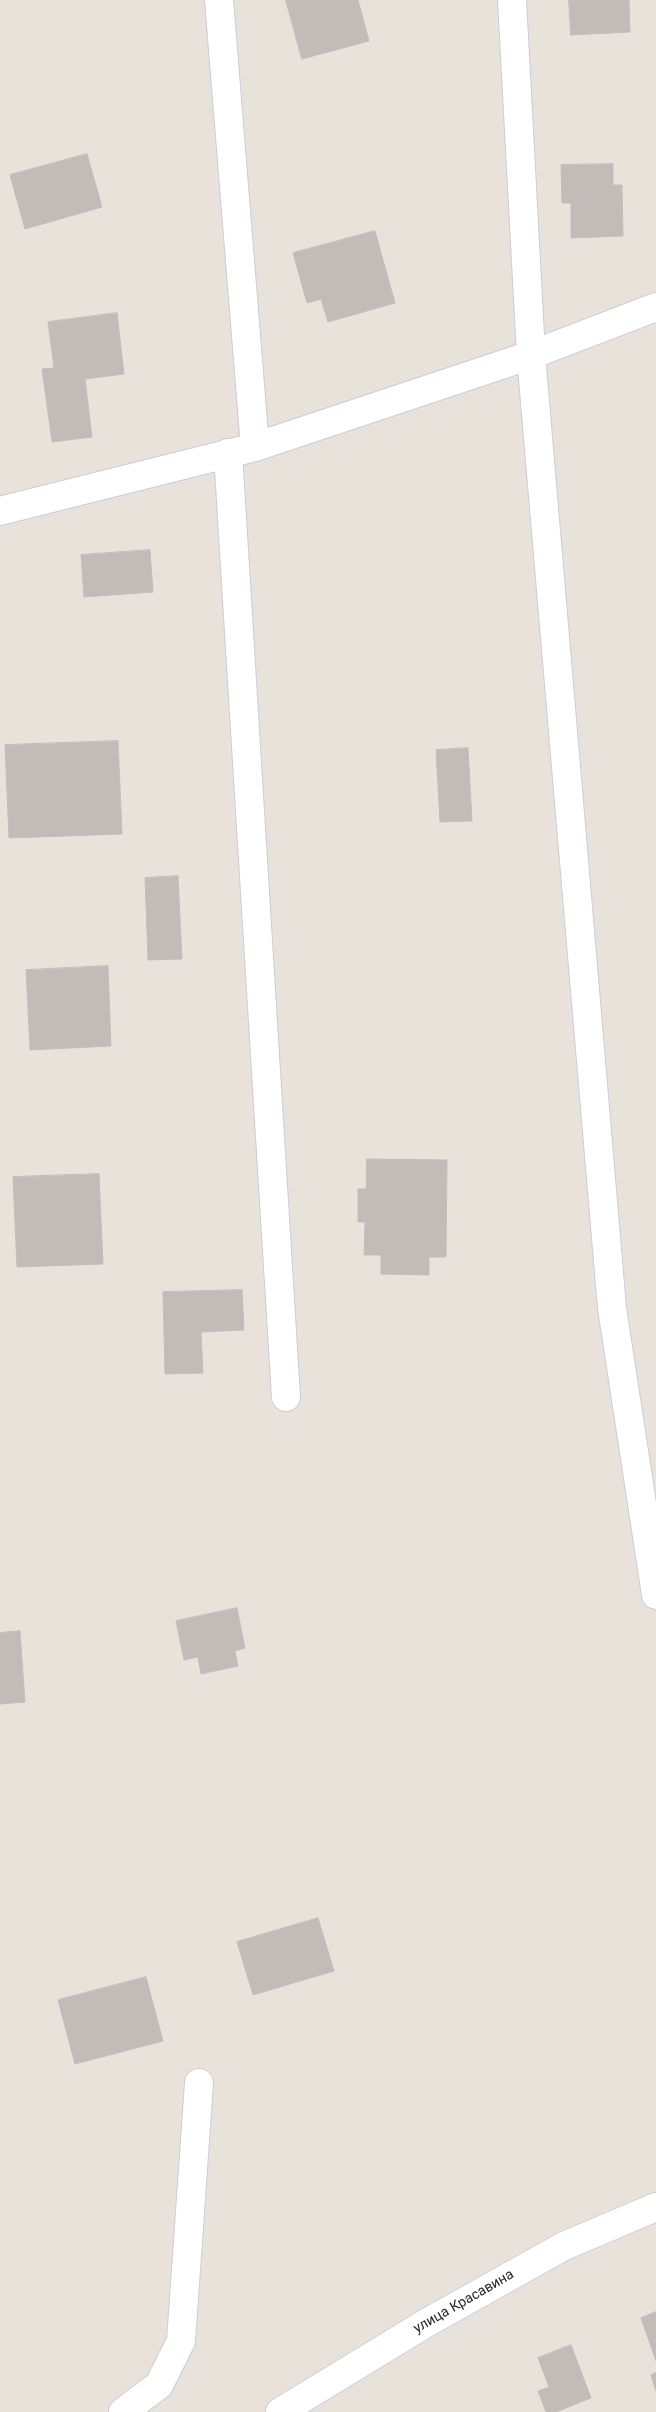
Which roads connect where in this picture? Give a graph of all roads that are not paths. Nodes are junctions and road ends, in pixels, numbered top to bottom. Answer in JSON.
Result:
{"nodes":[{"id":1,"x":219,"y":0,"type":"edge"},
{"id":2,"x":512,"y":0,"type":"edge"},
{"id":3,"x":656,"y":307,"type":"edge"},
{"id":4,"x":531,"y":355,"type":"junction"},
{"id":5,"x":255,"y":447,"type":"junction"},
{"id":6,"x":228,"y":453,"type":"junction"},
{"id":7,"x":0,"y":511,"type":"edge"},
{"id":8,"x":286,"y":1397,"type":"dead end"},
{"id":9,"x":656,"y":1595,"type":"edge"},
{"id":10,"x":199,"y":2083,"type":"dead end"},
{"id":11,"x":656,"y":2207,"type":"edge"},
{"id":12,"x":123,"y":2412,"type":"edge"},
{"id":13,"x":280,"y":2412,"type":"edge"}],
"edges":[{"from":1,"to":5,"type":"street"},
{"from":2,"to":4,"type":"street"},
{"from":3,"to":4,"type":"street"},
{"from":4,"to":5,"type":"street"},
{"from":4,"to":9,"type":"street"},
{"from":5,"to":6,"type":"street"},
{"from":6,"to":7,"type":"street"},
{"from":6,"to":8,"type":"street"},
{"from":10,"to":12,"type":"street"},
{"from":11,"to":13,"type":"street","name":"улица Красавина"}]}
